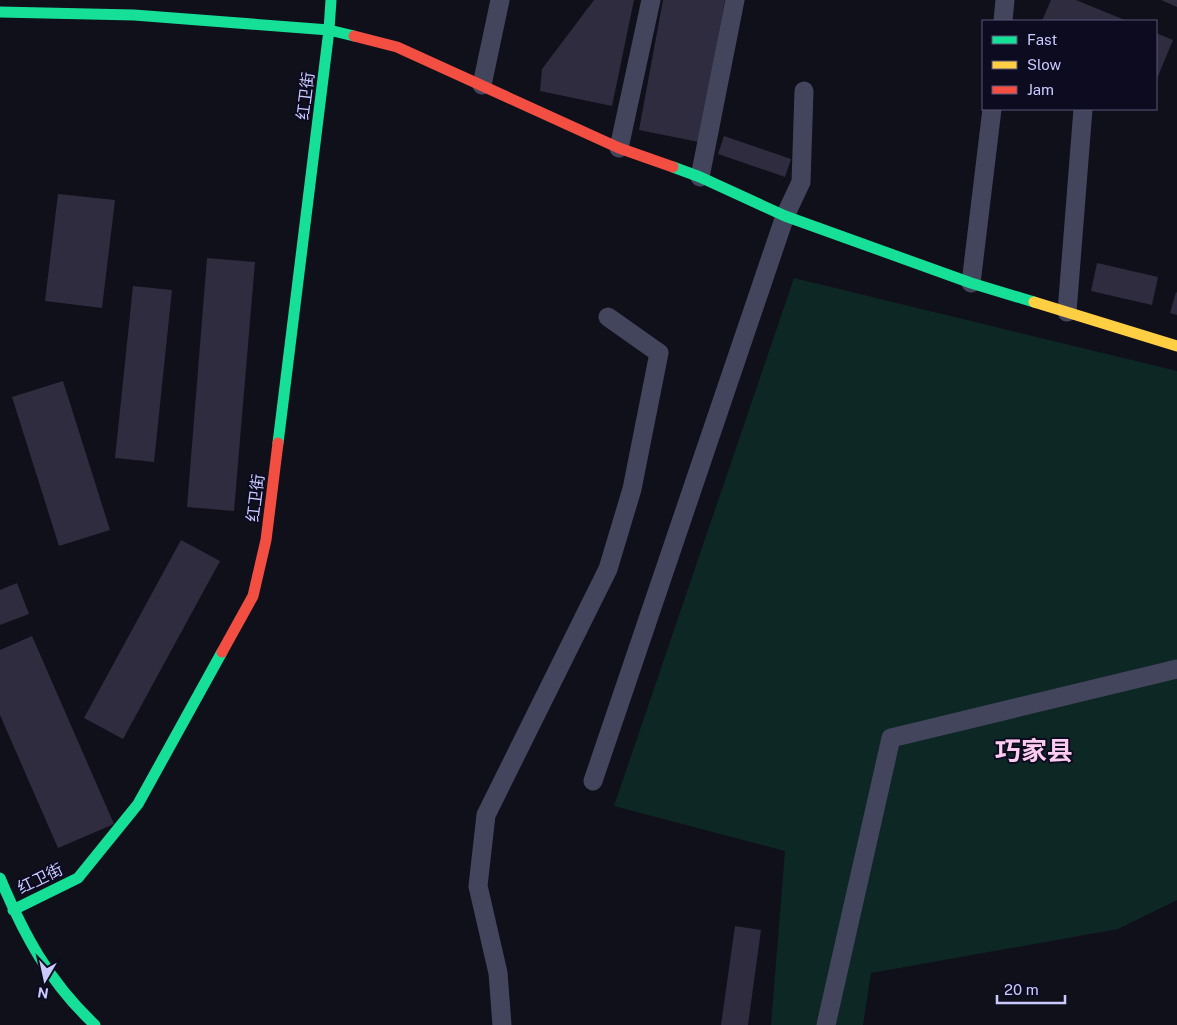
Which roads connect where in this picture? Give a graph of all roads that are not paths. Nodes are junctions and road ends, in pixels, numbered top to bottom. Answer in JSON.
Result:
{"nodes":[{"id":1,"x":331,"y":0,"type":"edge"},
{"id":2,"x":500,"y":0,"type":"edge"},
{"id":3,"x":651,"y":0,"type":"edge"},
{"id":4,"x":735,"y":0,"type":"edge"},
{"id":5,"x":1005,"y":0,"type":"edge"},
{"id":6,"x":135,"y":8,"type":"edge"},
{"id":7,"x":0,"y":12,"type":"edge"},
{"id":8,"x":1003,"y":20,"type":"edge"},
{"id":9,"x":330,"y":30,"type":"junction"},
{"id":10,"x":482,"y":85,"type":"junction"},
{"id":11,"x":804,"y":92,"type":"dead end"},
{"id":12,"x":992,"y":110,"type":"edge"},
{"id":13,"x":1083,"y":110,"type":"edge"},
{"id":14,"x":620,"y":148,"type":"junction"},
{"id":15,"x":700,"y":177,"type":"junction"},
{"id":16,"x":785,"y":216,"type":"junction"},
{"id":17,"x":971,"y":282,"type":"junction"},
{"id":18,"x":1067,"y":312,"type":"junction"},
{"id":19,"x":608,"y":317,"type":"dead end"},
{"id":20,"x":1177,"y":346,"type":"edge"},
{"id":21,"x":1177,"y":669,"type":"edge"},
{"id":22,"x":593,"y":780,"type":"dead end"},
{"id":23,"x":0,"y":878,"type":"edge"},
{"id":24,"x":13,"y":910,"type":"junction"},
{"id":25,"x":95,"y":1025,"type":"edge"},
{"id":26,"x":502,"y":1025,"type":"edge"},
{"id":27,"x":826,"y":1025,"type":"edge"}],
"edges":[{"from":1,"to":9,"type":"street","name":"红卫街"},
{"from":2,"to":10,"type":"street"},
{"from":3,"to":14,"type":"street"},
{"from":4,"to":15,"type":"street"},
{"from":5,"to":8,"type":"street"},
{"from":6,"to":7,"type":"street"},
{"from":6,"to":9,"type":"street"},
{"from":9,"to":10,"type":"street"},
{"from":9,"to":24,"type":"street","name":"红卫街"},
{"from":10,"to":14,"type":"street"},
{"from":11,"to":16,"type":"street"},
{"from":12,"to":17,"type":"street"},
{"from":13,"to":18,"type":"street"},
{"from":14,"to":15,"type":"street"},
{"from":15,"to":16,"type":"street"},
{"from":16,"to":17,"type":"street"},
{"from":16,"to":22,"type":"street"},
{"from":17,"to":18,"type":"street"},
{"from":18,"to":20,"type":"street"},
{"from":19,"to":26,"type":"street"},
{"from":21,"to":27,"type":"street"},
{"from":23,"to":24,"type":"street"},
{"from":24,"to":25,"type":"street"}]}
